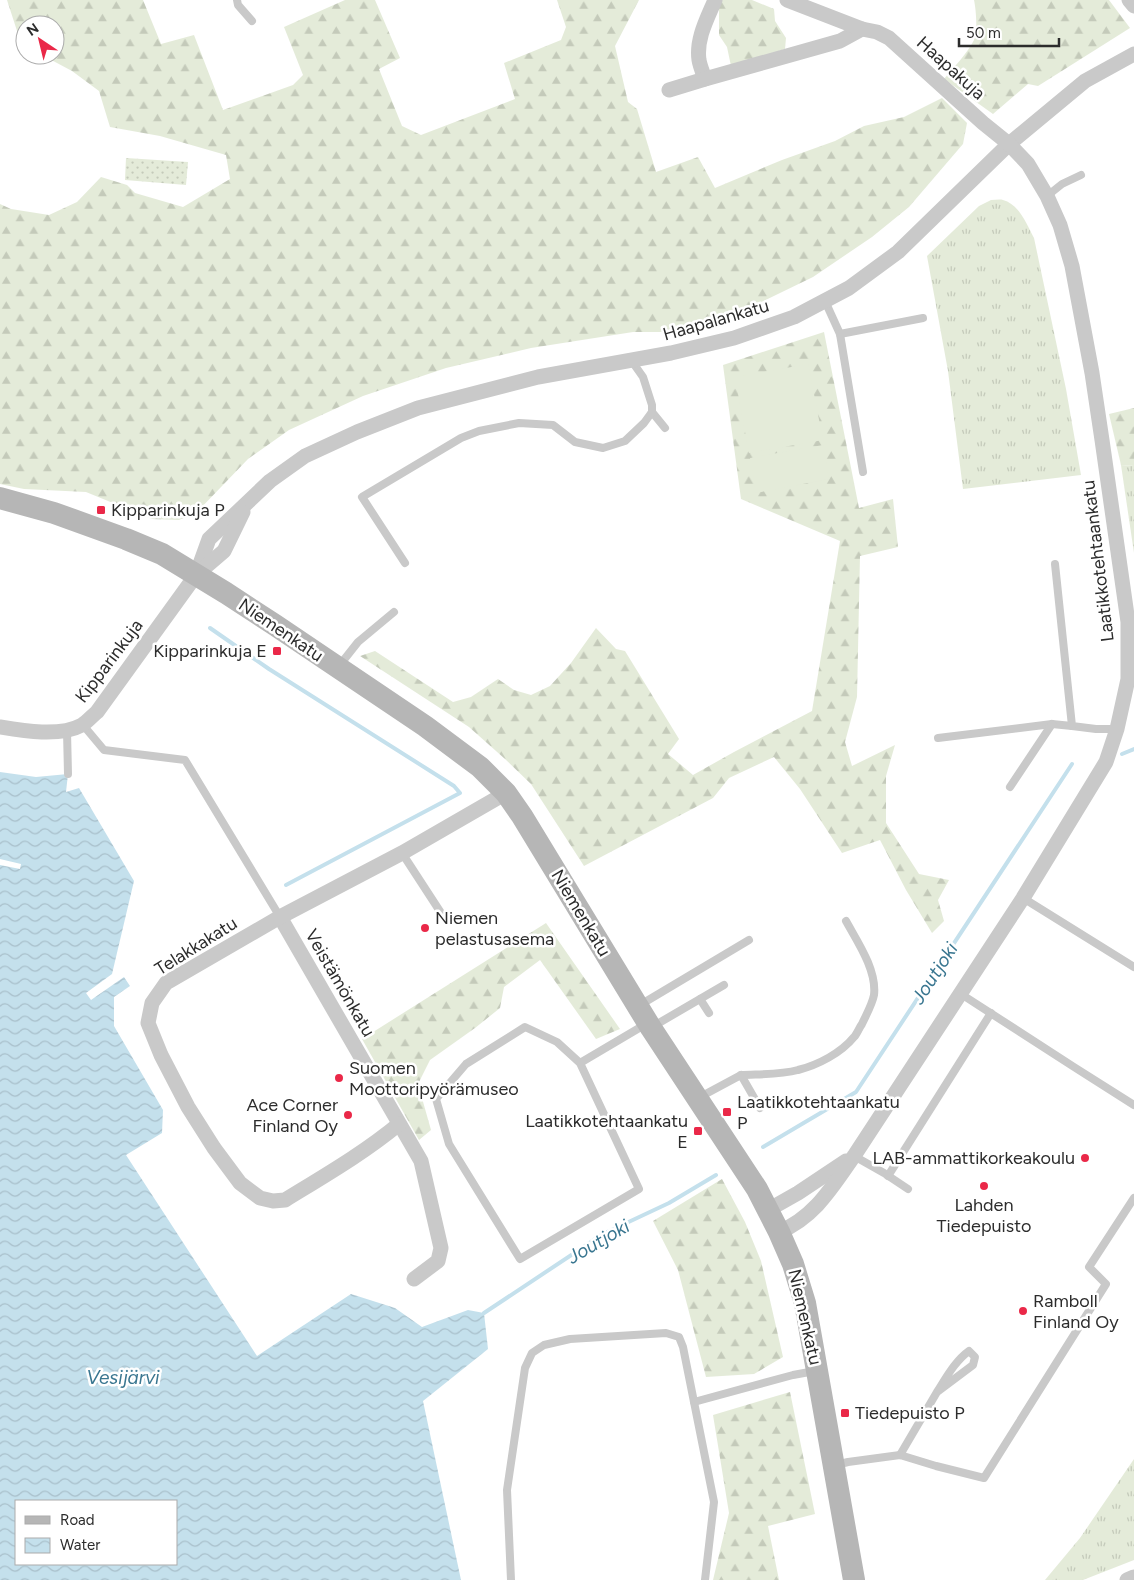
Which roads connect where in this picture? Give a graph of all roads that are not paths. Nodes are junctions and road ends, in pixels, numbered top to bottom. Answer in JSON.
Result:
{"nodes":[{"id":1,"x":237,"y":0,"type":"edge"},
{"id":2,"x":715,"y":0,"type":"edge"},
{"id":3,"x":787,"y":0,"type":"edge"},
{"id":4,"x":1129,"y":0,"type":"edge"},
{"id":5,"x":1134,"y":6,"type":"edge"},
{"id":6,"x":252,"y":21,"type":"dead end"},
{"id":7,"x":862,"y":29,"type":"junction"},
{"id":8,"x":1134,"y":54,"type":"edge"},
{"id":9,"x":705,"y":79,"type":"junction"},
{"id":10,"x":669,"y":90,"type":"dead end"},
{"id":11,"x":1009,"y":144,"type":"junction"},
{"id":12,"x":1081,"y":175,"type":"dead end"},
{"id":13,"x":1047,"y":196,"type":"junction"},
{"id":14,"x":825,"y":301,"type":"junction"},
{"id":15,"x":924,"y":318,"type":"dead end"},
{"id":16,"x":840,"y":334,"type":"junction"},
{"id":17,"x":631,"y":360,"type":"junction"},
{"id":18,"x":652,"y":412,"type":"junction"},
{"id":19,"x":665,"y":428,"type":"dead end"},
{"id":20,"x":864,"y":472,"type":"dead end"},
{"id":21,"x":0,"y":498,"type":"edge"},
{"id":22,"x":405,"y":563,"type":"dead end"},
{"id":23,"x":1055,"y":564,"type":"dead end"},
{"id":24,"x":196,"y":575,"type":"junction"},
{"id":25,"x":394,"y":612,"type":"dead end"},
{"id":26,"x":337,"y":668,"type":"junction"},
{"id":27,"x":1052,"y":724,"type":"junction"},
{"id":28,"x":83,"y":725,"type":"junction"},
{"id":29,"x":1072,"y":726,"type":"junction"},
{"id":30,"x":0,"y":727,"type":"edge"},
{"id":31,"x":1117,"y":729,"type":"junction"},
{"id":32,"x":67,"y":731,"type":"junction"},
{"id":33,"x":938,"y":738,"type":"dead end"},
{"id":34,"x":68,"y":774,"type":"dead end"},
{"id":35,"x":1010,"y":787,"type":"dead end"},
{"id":36,"x":506,"y":793,"type":"junction"},
{"id":37,"x":402,"y":852,"type":"junction"},
{"id":38,"x":1023,"y":898,"type":"junction"},
{"id":39,"x":443,"y":916,"type":"dead end"},
{"id":40,"x":280,"y":917,"type":"junction"},
{"id":41,"x":846,"y":920,"type":"dead end"},
{"id":42,"x":749,"y":940,"type":"dead end"},
{"id":43,"x":1134,"y":967,"type":"edge"},
{"id":44,"x":724,"y":985,"type":"dead end"},
{"id":45,"x":960,"y":994,"type":"junction"},
{"id":46,"x":700,"y":999,"type":"junction"},
{"id":47,"x":709,"y":1013,"type":"dead end"},
{"id":48,"x":991,"y":1013,"type":"junction"},
{"id":49,"x":646,"y":1019,"type":"junction"},
{"id":50,"x":580,"y":1063,"type":"junction"},
{"id":51,"x":740,"y":1075,"type":"junction"},
{"id":52,"x":699,"y":1098,"type":"junction"},
{"id":53,"x":1134,"y":1105,"type":"edge"},
{"id":54,"x":760,"y":1108,"type":"dead end"},
{"id":55,"x":399,"y":1124,"type":"junction"},
{"id":56,"x":854,"y":1156,"type":"junction"},
{"id":57,"x":888,"y":1176,"type":"junction"},
{"id":58,"x":908,"y":1189,"type":"dead end"},
{"id":59,"x":1134,"y":1198,"type":"edge"},
{"id":60,"x":768,"y":1210,"type":"junction"},
{"id":61,"x":779,"y":1232,"type":"junction"},
{"id":62,"x":414,"y":1279,"type":"dead end"},
{"id":63,"x":817,"y":1371,"type":"junction"},
{"id":64,"x":937,"y":1392,"type":"junction"},
{"id":65,"x":694,"y":1402,"type":"junction"},
{"id":66,"x":900,"y":1455,"type":"junction"},
{"id":67,"x":835,"y":1466,"type":"junction"},
{"id":68,"x":1134,"y":1577,"type":"edge"},
{"id":69,"x":511,"y":1580,"type":"edge"},
{"id":70,"x":705,"y":1580,"type":"edge"},
{"id":71,"x":854,"y":1580,"type":"edge"},
{"id":72,"x":1126,"y":1580,"type":"edge"}],
"edges":[{"from":1,"to":6,"type":"lane"},
{"from":2,"to":9,"type":"street"},
{"from":3,"to":7,"type":"street","name":"Haapakuja"},
{"from":4,"to":5,"type":"street"},
{"from":7,"to":9,"type":"street"},
{"from":7,"to":11,"type":"street","name":"Haapakuja"},
{"from":8,"to":11,"type":"street","name":"Haapalankatu"},
{"from":9,"to":10,"type":"street"},
{"from":11,"to":13,"type":"street","name":"Laatikkotehtaankatu"},
{"from":11,"to":14,"type":"street","name":"Haapalankatu"},
{"from":12,"to":13,"type":"lane"},
{"from":13,"to":31,"type":"street","name":"Laatikkotehtaankatu"},
{"from":14,"to":16,"type":"lane"},
{"from":14,"to":17,"type":"street","name":"Haapalankatu"},
{"from":15,"to":16,"type":"lane"},
{"from":16,"to":20,"type":"lane"},
{"from":17,"to":18,"type":"lane"},
{"from":17,"to":24,"type":"street","name":"Haapalankatu"},
{"from":18,"to":19,"type":"lane"},
{"from":18,"to":22,"type":"lane"},
{"from":21,"to":24,"type":"street","name":"Niemenkatu"},
{"from":23,"to":29,"type":"lane"},
{"from":24,"to":26,"type":"street","name":"Niemenkatu"},
{"from":24,"to":28,"type":"street","name":"Kipparinkuja"},
{"from":25,"to":26,"type":"lane"},
{"from":26,"to":36,"type":"street","name":"Niemenkatu"},
{"from":27,"to":29,"type":"lane"},
{"from":27,"to":33,"type":"lane"},
{"from":27,"to":35,"type":"lane"},
{"from":28,"to":32,"type":"street","name":"Kipparinkuja"},
{"from":28,"to":40,"type":"lane"},
{"from":29,"to":31,"type":"lane"},
{"from":30,"to":32,"type":"street","name":"Kipparinkuja"},
{"from":31,"to":38,"type":"street","name":"Laatikkotehtaankatu"},
{"from":32,"to":34,"type":"lane"},
{"from":36,"to":37,"type":"street","name":"Telakkakatu"},
{"from":36,"to":49,"type":"street","name":"Niemenkatu"},
{"from":37,"to":39,"type":"lane"},
{"from":37,"to":40,"type":"street","name":"Telakkakatu"},
{"from":38,"to":43,"type":"lane"},
{"from":38,"to":45,"type":"street","name":"Laatikkotehtaankatu"},
{"from":40,"to":55,"type":"street","name":"Veistämönkatu"},
{"from":40,"to":55,"type":"street","name":"Telakkakatu"},
{"from":41,"to":51,"type":"lane"},
{"from":42,"to":49,"type":"lane"},
{"from":44,"to":46,"type":"lane"},
{"from":45,"to":48,"type":"lane"},
{"from":45,"to":56,"type":"street","name":"Laatikkotehtaankatu"},
{"from":46,"to":47,"type":"lane"},
{"from":46,"to":49,"type":"lane"},
{"from":48,"to":53,"type":"lane"},
{"from":48,"to":57,"type":"lane"},
{"from":49,"to":50,"type":"lane"},
{"from":49,"to":52,"type":"street","name":"Niemenkatu"},
{"from":50,"to":50,"type":"lane"},
{"from":51,"to":52,"type":"lane"},
{"from":51,"to":54,"type":"lane"},
{"from":52,"to":60,"type":"street","name":"Niemenkatu"},
{"from":55,"to":62,"type":"street","name":"Veistämönkatu"},
{"from":56,"to":57,"type":"lane"},
{"from":56,"to":60,"type":"street","name":"Laatikkotehtaankatu"},
{"from":56,"to":61,"type":"street","name":"Laatikkotehtaankatu"},
{"from":57,"to":58,"type":"lane"},
{"from":59,"to":66,"type":"lane"},
{"from":60,"to":61,"type":"street","name":"Niemenkatu"},
{"from":61,"to":63,"type":"street","name":"Niemenkatu"},
{"from":63,"to":65,"type":"lane"},
{"from":63,"to":67,"type":"street","name":"Niemenkatu"},
{"from":64,"to":64,"type":"lane"},
{"from":64,"to":66,"type":"lane"},
{"from":65,"to":69,"type":"lane"},
{"from":65,"to":70,"type":"lane"},
{"from":66,"to":67,"type":"lane"},
{"from":67,"to":71,"type":"street","name":"Niemenkatu"},
{"from":68,"to":72,"type":"street"}]}
